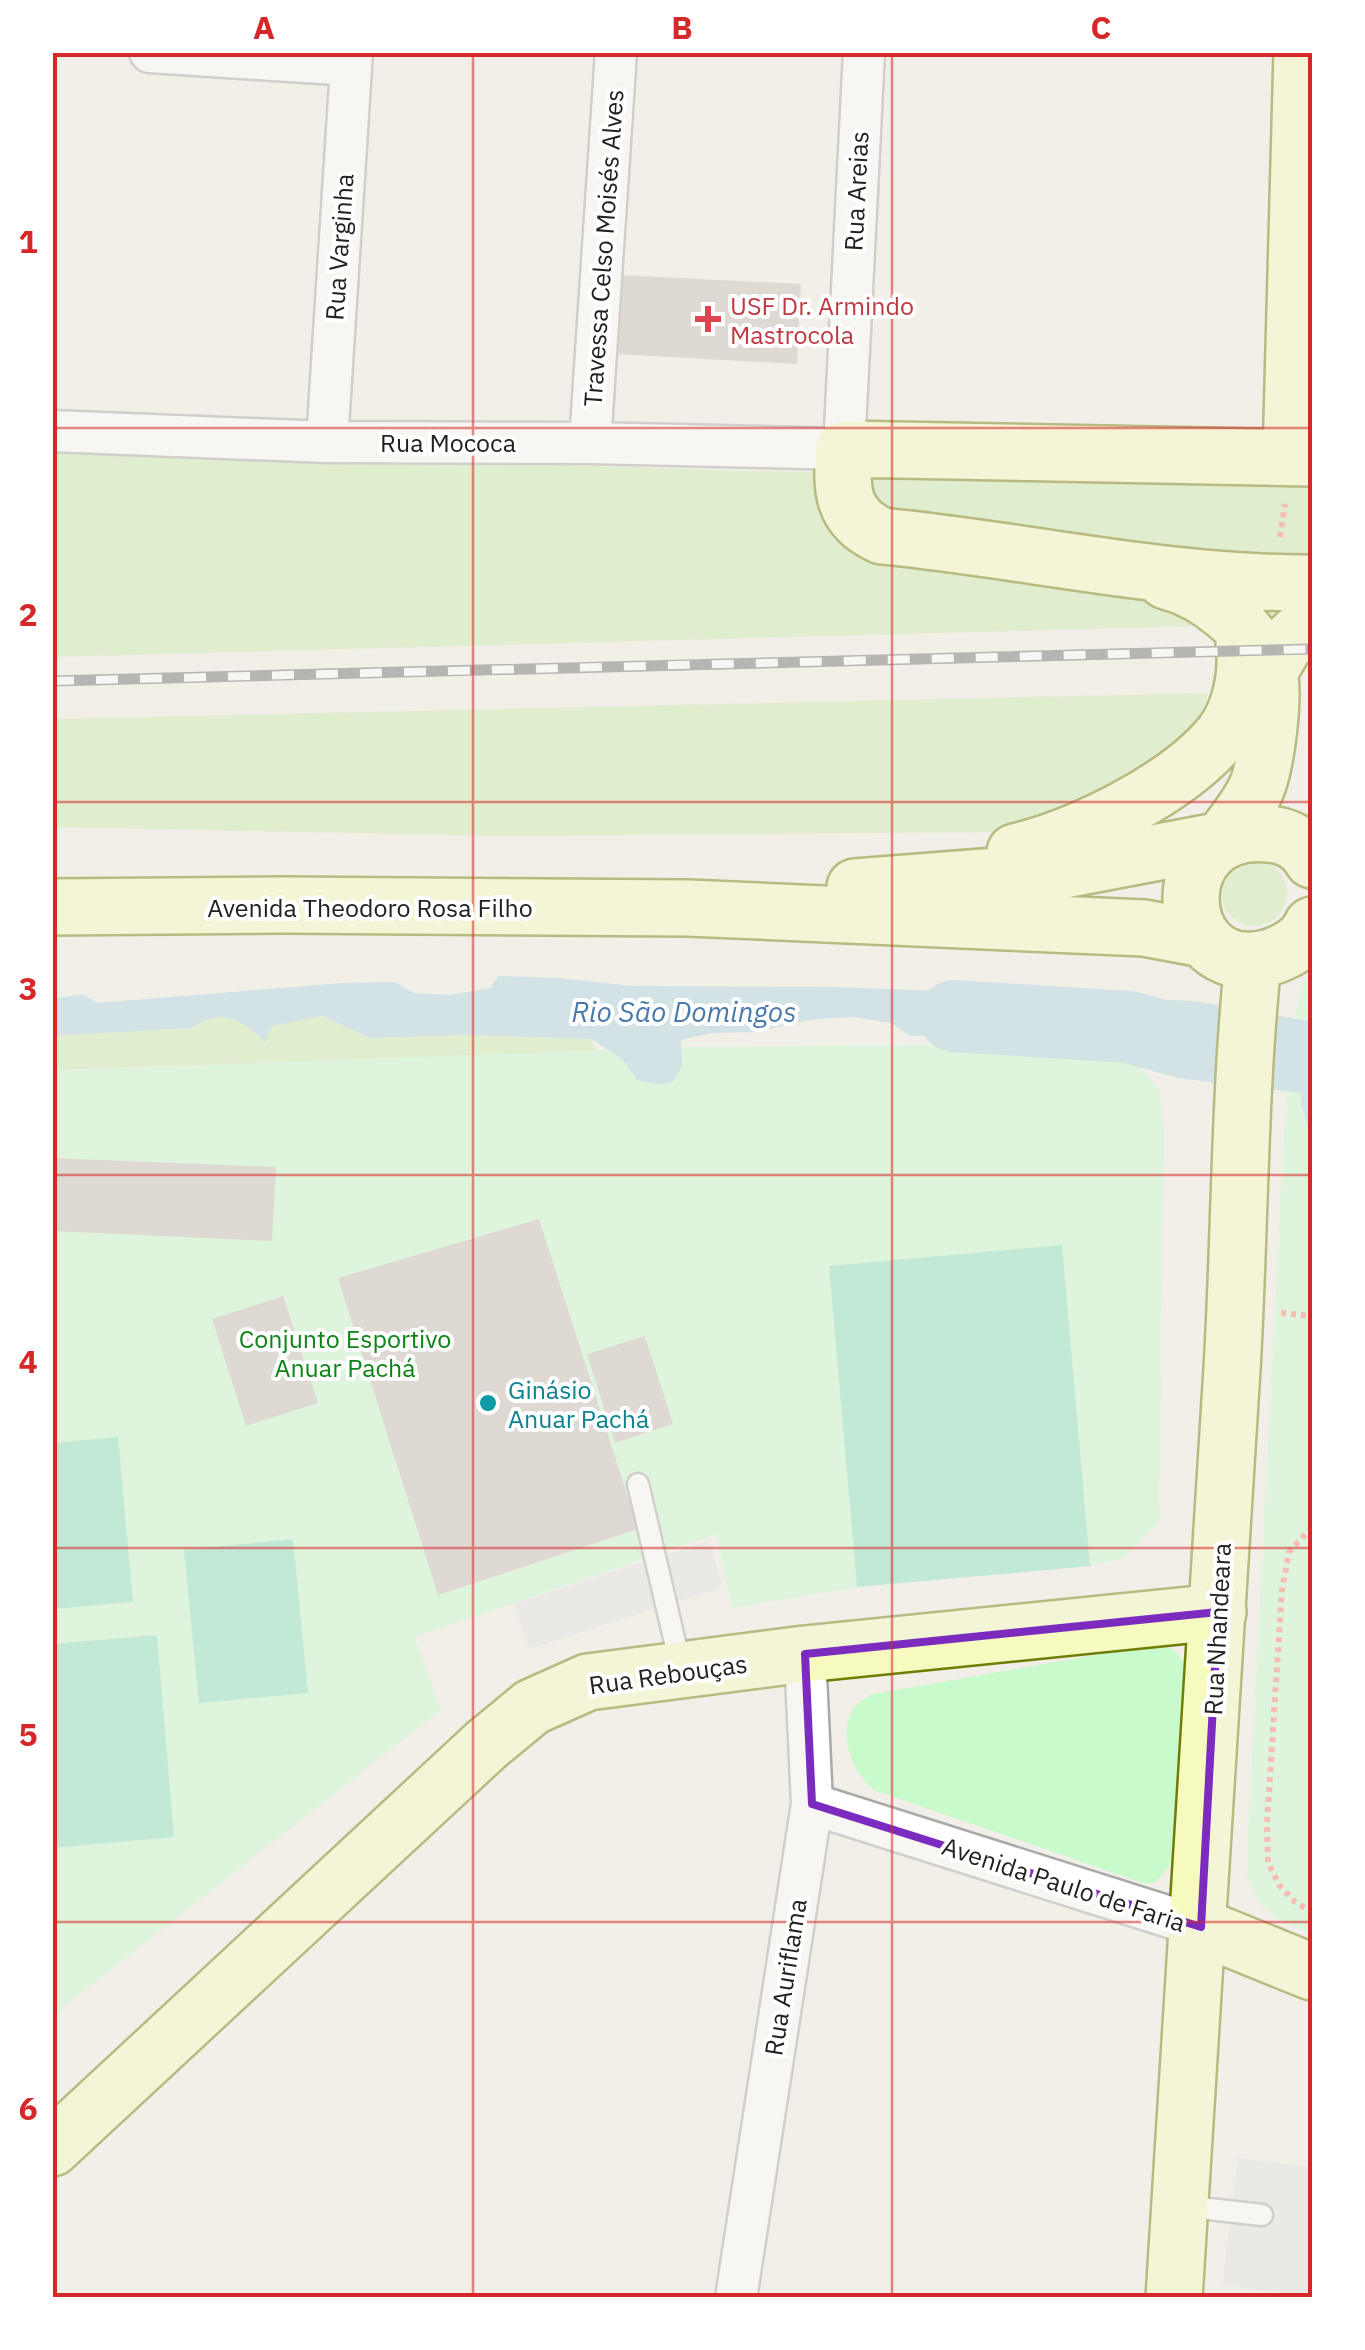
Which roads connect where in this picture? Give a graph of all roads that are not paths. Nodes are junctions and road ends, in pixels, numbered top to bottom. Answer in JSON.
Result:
{"nodes":[{"id":1,"x":150,"y":52,"type":"edge"},
{"id":2,"x":616,"y":52,"type":"edge"},
{"id":3,"x":864,"y":52,"type":"edge"},
{"id":4,"x":1302,"y":52,"type":"edge"},
{"id":5,"x":352,"y":59,"type":"edge"},
{"id":6,"x":52,"y":431,"type":"edge"},
{"id":7,"x":327,"y":442,"type":"junction"},
{"id":8,"x":590,"y":443,"type":"junction"},
{"id":9,"x":844,"y":449,"type":"junction"},
{"id":10,"x":1302,"y":458,"type":"edge"},
{"id":11,"x":1137,"y":573,"type":"junction"},
{"id":12,"x":1300,"y":595,"type":"edge"},
{"id":13,"x":1255,"y":650,"type":"junction"},
{"id":14,"x":1265,"y":764,"type":"junction"},
{"id":15,"x":1222,"y":840,"type":"junction"},
{"id":16,"x":1311,"y":854,"type":"edge"},
{"id":17,"x":898,"y":882,"type":"junction"},
{"id":18,"x":52,"y":908,"type":"edge"},
{"id":19,"x":688,"y":908,"type":"junction"},
{"id":20,"x":1312,"y":930,"type":"edge"},
{"id":21,"x":1203,"y":938,"type":"junction"},
{"id":22,"x":1251,"y":981,"type":"junction"},
{"id":23,"x":638,"y":1484,"type":"dead end"},
{"id":24,"x":1218,"y":1612,"type":"junction"},
{"id":25,"x":805,"y":1654,"type":"junction"},
{"id":26,"x":681,"y":1670,"type":"junction"},
{"id":27,"x":812,"y":1804,"type":"junction"},
{"id":28,"x":1200,"y":1928,"type":"junction"},
{"id":29,"x":1312,"y":1972,"type":"edge"},
{"id":30,"x":52,"y":2148,"type":"edge"},
{"id":31,"x":1180,"y":2206,"type":"junction"},
{"id":32,"x":1262,"y":2215,"type":"dead end"},
{"id":33,"x":736,"y":2298,"type":"edge"},
{"id":34,"x":1174,"y":2298,"type":"edge"}],
"edges":[{"from":1,"to":5,"type":"street"},
{"from":2,"to":8,"type":"street","name":"Travessa Celso Moisés Alves"},
{"from":3,"to":9,"type":"street","name":"Rua Areias"},
{"from":4,"to":10,"type":"main road"},
{"from":5,"to":7,"type":"street","name":"Rua Varginha"},
{"from":6,"to":7,"type":"street","name":"Rua Mococa"},
{"from":7,"to":8,"type":"street","name":"Rua Mococa"},
{"from":8,"to":9,"type":"street","name":"Rua Mococa"},
{"from":9,"to":10,"type":"main road","name":"Rua Mococa"},
{"from":9,"to":11,"type":"main road"},
{"from":11,"to":12,"type":"main road"},
{"from":11,"to":13,"type":"main road"},
{"from":12,"to":13,"type":"main road"},
{"from":13,"to":14,"type":"main road"},
{"from":13,"to":17,"type":"main road"},
{"from":14,"to":15,"type":"main road"},
{"from":14,"to":16,"type":"main road"},
{"from":15,"to":16,"type":"main road","name":"Avenida Theodoro Rosa Filho"},
{"from":15,"to":17,"type":"main road","name":"Avenida Theodoro Rosa Filho"},
{"from":15,"to":21,"type":"main road"},
{"from":17,"to":19,"type":"main road","name":"Avenida Theodoro Rosa Filho"},
{"from":18,"to":19,"type":"main road","name":"Avenida Theodoro Rosa Filho"},
{"from":19,"to":21,"type":"main road","name":"Avenida Theodoro Rosa Filho"},
{"from":20,"to":22,"type":"main road"},
{"from":21,"to":22,"type":"main road","name":"Avenida Theodoro Rosa Filho"},
{"from":22,"to":24,"type":"main road","name":"Rua Nhandeara"},
{"from":23,"to":26,"type":"lane"},
{"from":24,"to":25,"type":"main road","name":"Rua Rebouças"},
{"from":24,"to":28,"type":"main road","name":"Rua Nhandeara"},
{"from":25,"to":26,"type":"main road","name":"Rua Rebouças"},
{"from":25,"to":27,"type":"street","name":"Rua Auriflama"},
{"from":26,"to":30,"type":"main road","name":"Rua Rebouças"},
{"from":27,"to":28,"type":"street","name":"Avenida Paulo de Faria"},
{"from":27,"to":33,"type":"street","name":"Rua Auriflama"},
{"from":28,"to":29,"type":"main road","name":"Avenida Paulo de Faria"},
{"from":28,"to":31,"type":"main road","name":"Rua Nhandeara"},
{"from":31,"to":32,"type":"lane"},
{"from":31,"to":34,"type":"main road","name":"Rua Nhandeara"}]}
